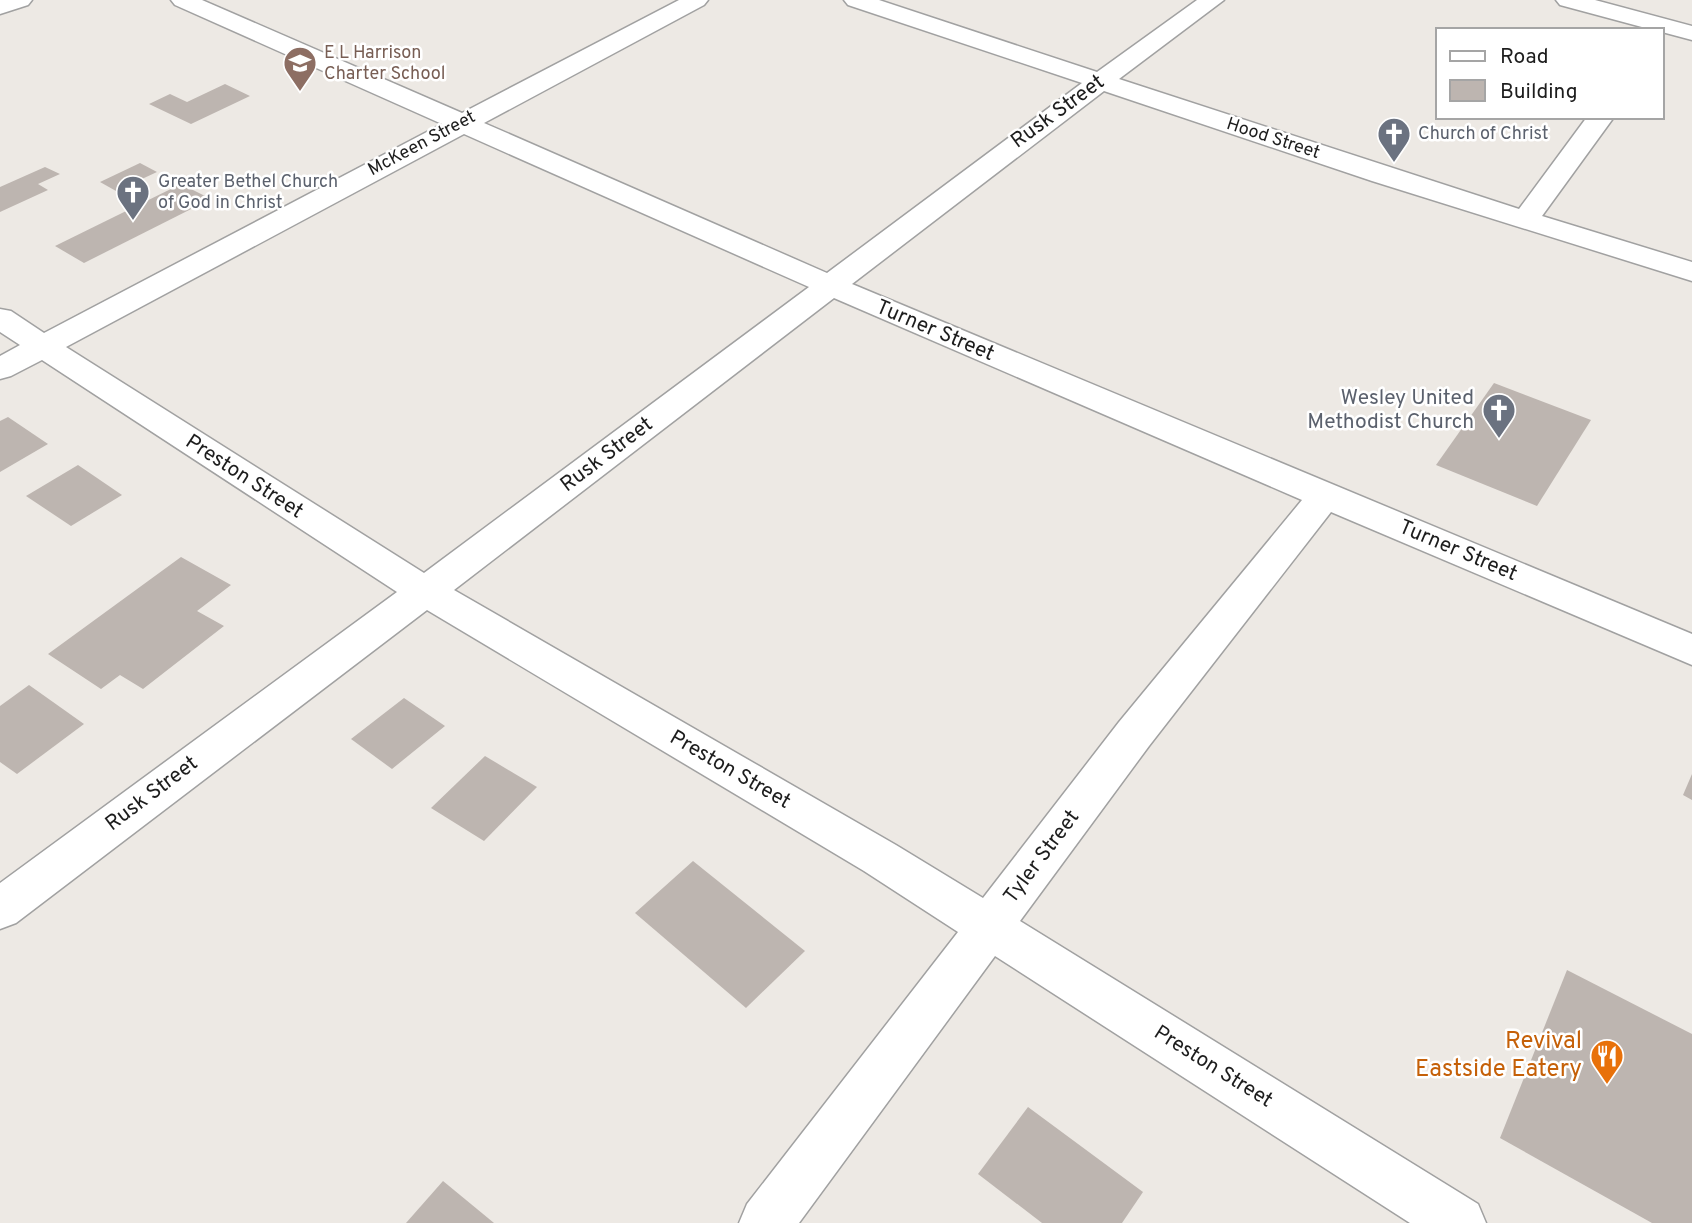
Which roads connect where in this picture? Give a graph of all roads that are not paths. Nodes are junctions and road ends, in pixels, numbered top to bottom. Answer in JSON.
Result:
{"nodes":[{"id":1,"x":20,"y":0,"type":"edge"},
{"id":2,"x":183,"y":0,"type":"edge"},
{"id":3,"x":696,"y":0,"type":"edge"},
{"id":4,"x":856,"y":0,"type":"edge"},
{"id":5,"x":1212,"y":0,"type":"edge"},
{"id":6,"x":1568,"y":0,"type":"edge"},
{"id":7,"x":0,"y":8,"type":"edge"},
{"id":8,"x":1661,"y":28,"type":"edge"},
{"id":9,"x":1664,"y":29,"type":"edge"},
{"id":10,"x":1692,"y":33,"type":"edge"},
{"id":11,"x":1100,"y":81,"type":"junction"},
{"id":12,"x":1600,"y":119,"type":"edge"},
{"id":13,"x":462,"y":123,"type":"junction"},
{"id":14,"x":1525,"y":220,"type":"junction"},
{"id":15,"x":1692,"y":272,"type":"edge"},
{"id":16,"x":830,"y":285,"type":"junction"},
{"id":17,"x":0,"y":318,"type":"edge"},
{"id":18,"x":43,"y":346,"type":"junction"},
{"id":19,"x":0,"y":369,"type":"edge"},
{"id":20,"x":1325,"y":495,"type":"junction"},
{"id":21,"x":425,"y":590,"type":"junction"},
{"id":22,"x":1692,"y":650,"type":"edge"},
{"id":23,"x":0,"y":909,"type":"edge"},
{"id":24,"x":989,"y":927,"type":"junction"},
{"id":25,"x":766,"y":1223,"type":"edge"},
{"id":26,"x":1459,"y":1223,"type":"edge"}],
"edges":[{"from":1,"to":7,"type":"street"},
{"from":2,"to":13,"type":"street","name":"Turner Street"},
{"from":3,"to":13,"type":"street","name":"McKeen Street"},
{"from":4,"to":11,"type":"street","name":"Hood Street"},
{"from":5,"to":11,"type":"street","name":"Rusk Street"},
{"from":6,"to":8,"type":"street"},
{"from":9,"to":10,"type":"street"},
{"from":11,"to":14,"type":"street","name":"Hood Street"},
{"from":11,"to":16,"type":"street","name":"Rusk Street"},
{"from":12,"to":14,"type":"street"},
{"from":13,"to":16,"type":"street","name":"Turner Street"},
{"from":13,"to":18,"type":"street","name":"McKeen Street"},
{"from":14,"to":15,"type":"street","name":"Hood Street"},
{"from":16,"to":20,"type":"street","name":"Turner Street"},
{"from":16,"to":21,"type":"street","name":"Rusk Street"},
{"from":17,"to":18,"type":"street","name":"Preston Street"},
{"from":18,"to":19,"type":"street","name":"McKeen Street"},
{"from":18,"to":21,"type":"street","name":"Preston Street"},
{"from":20,"to":22,"type":"street","name":"Turner Street"},
{"from":20,"to":24,"type":"street","name":"Tyler Street"},
{"from":21,"to":23,"type":"street","name":"Rusk Street"},
{"from":21,"to":24,"type":"street","name":"Preston Street"},
{"from":24,"to":25,"type":"street","name":"Tyler Street"},
{"from":24,"to":26,"type":"street","name":"Preston Street"}]}
